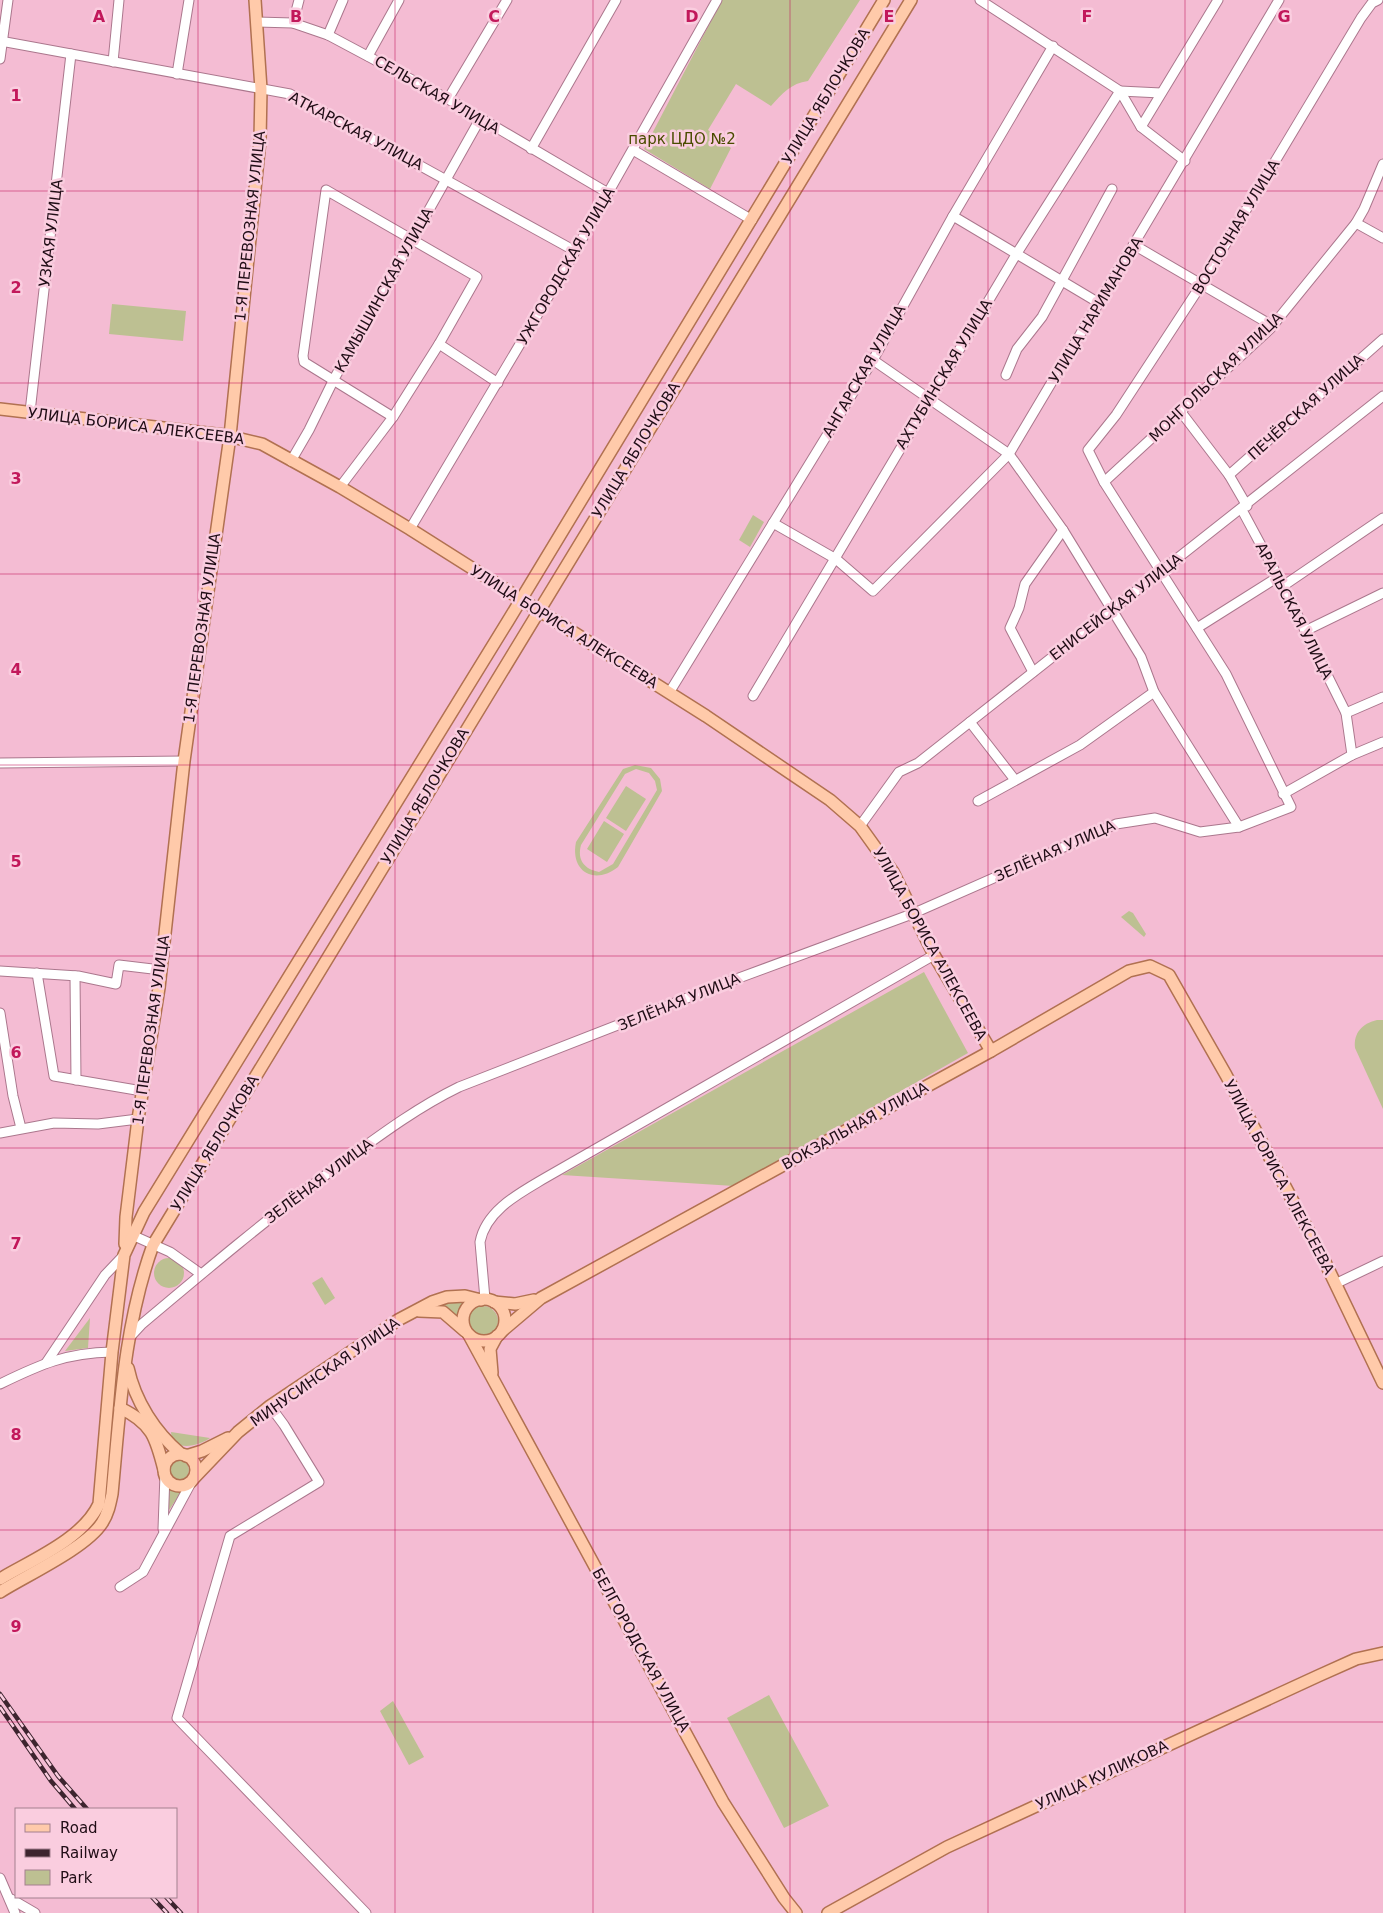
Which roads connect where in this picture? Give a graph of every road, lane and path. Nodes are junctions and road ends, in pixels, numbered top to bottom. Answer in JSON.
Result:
{"nodes":[{"id":1,"x":8,"y":0,"type":"edge"},
{"id":2,"x":119,"y":0,"type":"edge"},
{"id":3,"x":189,"y":0,"type":"edge"},
{"id":4,"x":255,"y":0,"type":"edge"},
{"id":5,"x":299,"y":0,"type":"edge"},
{"id":6,"x":343,"y":0,"type":"edge"},
{"id":7,"x":399,"y":0,"type":"edge"},
{"id":8,"x":507,"y":0,"type":"edge"},
{"id":9,"x":616,"y":0,"type":"edge"},
{"id":10,"x":717,"y":0,"type":"edge"},
{"id":11,"x":884,"y":0,"type":"edge"},
{"id":12,"x":911,"y":0,"type":"edge"},
{"id":13,"x":980,"y":0,"type":"edge"},
{"id":14,"x":1218,"y":0,"type":"edge"},
{"id":15,"x":1279,"y":0,"type":"edge"},
{"id":16,"x":1378,"y":0,"type":"edge"},
{"id":17,"x":257,"y":22,"type":"junction"},
{"id":18,"x":293,"y":23,"type":"junction"},
{"id":19,"x":328,"y":35,"type":"junction"},
{"id":20,"x":1,"y":41,"type":"edge"},
{"id":21,"x":1053,"y":46,"type":"junction"},
{"id":22,"x":71,"y":54,"type":"junction"},
{"id":23,"x":368,"y":56,"type":"junction"},
{"id":24,"x":0,"y":59,"type":"edge"},
{"id":25,"x":113,"y":62,"type":"junction"},
{"id":26,"x":177,"y":74,"type":"junction"},
{"id":27,"x":261,"y":89,"type":"junction"},
{"id":28,"x":1120,"y":91,"type":"junction"},
{"id":29,"x":1161,"y":93,"type":"junction"},
{"id":30,"x":448,"y":99,"type":"junction"},
{"id":31,"x":480,"y":119,"type":"junction"},
{"id":32,"x":1141,"y":126,"type":"junction"},
{"id":33,"x":531,"y":149,"type":"junction"},
{"id":34,"x":632,"y":150,"type":"junction"},
{"id":35,"x":1184,"y":160,"type":"junction"},
{"id":36,"x":1383,"y":164,"type":"edge"},
{"id":37,"x":446,"y":179,"type":"junction"},
{"id":38,"x":1112,"y":189,"type":"dead end"},
{"id":39,"x":608,"y":193,"type":"junction"},
{"id":40,"x":953,"y":216,"type":"junction"},
{"id":41,"x":752,"y":220,"type":"junction"},
{"id":42,"x":1356,"y":223,"type":"junction"},
{"id":43,"x":1383,"y":238,"type":"edge"},
{"id":44,"x":412,"y":240,"type":"junction"},
{"id":45,"x":1134,"y":245,"type":"junction"},
{"id":46,"x":575,"y":251,"type":"junction"},
{"id":47,"x":1017,"y":253,"type":"junction"},
{"id":48,"x":1062,"y":280,"type":"junction"},
{"id":49,"x":1201,"y":286,"type":"junction"},
{"id":50,"x":1099,"y":303,"type":"junction"},
{"id":51,"x":1273,"y":326,"type":"junction"},
{"id":52,"x":1383,"y":339,"type":"edge"},
{"id":53,"x":439,"y":344,"type":"junction"},
{"id":54,"x":873,"y":360,"type":"junction"},
{"id":55,"x":1006,"y":375,"type":"dead end"},
{"id":56,"x":334,"y":379,"type":"junction"},
{"id":57,"x":498,"y":383,"type":"junction"},
{"id":58,"x":1383,"y":396,"type":"edge"},
{"id":59,"x":930,"y":397,"type":"junction"},
{"id":60,"x":0,"y":409,"type":"edge"},
{"id":61,"x":30,"y":412,"type":"junction"},
{"id":62,"x":1181,"y":412,"type":"junction"},
{"id":63,"x":393,"y":417,"type":"junction"},
{"id":64,"x":230,"y":436,"type":"junction"},
{"id":65,"x":1009,"y":454,"type":"junction"},
{"id":66,"x":291,"y":461,"type":"junction"},
{"id":67,"x":1229,"y":476,"type":"junction"},
{"id":68,"x":1104,"y":482,"type":"junction"},
{"id":69,"x":340,"y":487,"type":"junction"},
{"id":70,"x":1244,"y":508,"type":"junction"},
{"id":71,"x":1383,"y":518,"type":"edge"},
{"id":72,"x":773,"y":523,"type":"junction"},
{"id":73,"x":410,"y":529,"type":"junction"},
{"id":74,"x":1063,"y":530,"type":"junction"},
{"id":75,"x":836,"y":560,"type":"junction"},
{"id":76,"x":1160,"y":572,"type":"junction"},
{"id":77,"x":1278,"y":577,"type":"junction"},
{"id":78,"x":1283,"y":586,"type":"junction"},
{"id":79,"x":1383,"y":593,"type":"edge"},
{"id":80,"x":521,"y":600,"type":"junction"},
{"id":81,"x":1112,"y":609,"type":"junction"},
{"id":82,"x":538,"y":610,"type":"junction"},
{"id":83,"x":1197,"y":628,"type":"junction"},
{"id":84,"x":1304,"y":631,"type":"junction"},
{"id":85,"x":1033,"y":672,"type":"junction"},
{"id":86,"x":1154,"y":692,"type":"junction"},
{"id":87,"x":669,"y":694,"type":"junction"},
{"id":88,"x":753,"y":696,"type":"dead end"},
{"id":89,"x":1383,"y":698,"type":"edge"},
{"id":90,"x":1346,"y":713,"type":"junction"},
{"id":91,"x":970,"y":722,"type":"junction"},
{"id":92,"x":1383,"y":742,"type":"edge"},
{"id":93,"x":1352,"y":755,"type":"junction"},
{"id":94,"x":184,"y":762,"type":"junction"},
{"id":95,"x":0,"y":763,"type":"edge"},
{"id":96,"x":1015,"y":780,"type":"junction"},
{"id":97,"x":1283,"y":794,"type":"junction"},
{"id":98,"x":978,"y":801,"type":"dead end"},
{"id":99,"x":860,"y":826,"type":"junction"},
{"id":100,"x":1239,"y":827,"type":"junction"},
{"id":101,"x":912,"y":914,"type":"junction"},
{"id":102,"x":934,"y":956,"type":"junction"},
{"id":103,"x":160,"y":970,"type":"junction"},
{"id":104,"x":0,"y":971,"type":"edge"},
{"id":105,"x":38,"y":974,"type":"junction"},
{"id":106,"x":1169,"y":975,"type":"joint"},
{"id":107,"x":75,"y":976,"type":"junction"},
{"id":108,"x":0,"y":1013,"type":"edge"},
{"id":109,"x":991,"y":1051,"type":"junction"},
{"id":110,"x":76,"y":1080,"type":"junction"},
{"id":111,"x":142,"y":1090,"type":"junction"},
{"id":112,"x":138,"y":1119,"type":"junction"},
{"id":113,"x":22,"y":1128,"type":"junction"},
{"id":114,"x":0,"y":1133,"type":"edge"},
{"id":115,"x":132,"y":1235,"type":"junction"},
{"id":116,"x":153,"y":1245,"type":"junction"},
{"id":117,"x":124,"y":1255,"type":"junction"},
{"id":118,"x":1383,"y":1260,"type":"edge"},
{"id":119,"x":201,"y":1274,"type":"junction"},
{"id":120,"x":1335,"y":1284,"type":"junction"},
{"id":121,"x":541,"y":1298,"type":"junction"},
{"id":122,"x":487,"y":1300,"type":"junction"},
{"id":123,"x":412,"y":1312,"type":"junction"},
{"id":124,"x":468,"y":1333,"type":"junction"},
{"id":125,"x":500,"y":1334,"type":"junction"},
{"id":126,"x":128,"y":1339,"type":"junction"},
{"id":127,"x":112,"y":1352,"type":"junction"},
{"id":128,"x":125,"y":1356,"type":"junction"},
{"id":129,"x":46,"y":1362,"type":"junction"},
{"id":130,"x":494,"y":1382,"type":"junction"},
{"id":131,"x":1383,"y":1383,"type":"edge"},
{"id":132,"x":0,"y":1384,"type":"edge"},
{"id":133,"x":270,"y":1406,"type":"junction"},
{"id":134,"x":120,"y":1408,"type":"junction"},
{"id":135,"x":141,"y":1419,"type":"junction"},
{"id":136,"x":119,"y":1425,"type":"junction"},
{"id":137,"x":238,"y":1432,"type":"junction"},
{"id":138,"x":183,"y":1455,"type":"junction"},
{"id":139,"x":165,"y":1472,"type":"junction"},
{"id":140,"x":193,"y":1479,"type":"junction"},
{"id":141,"x":163,"y":1532,"type":"junction"},
{"id":142,"x":0,"y":1579,"type":"edge"},
{"id":143,"x":120,"y":1587,"type":"dead end"},
{"id":144,"x":0,"y":1592,"type":"edge"},
{"id":145,"x":1383,"y":1653,"type":"edge"},
{"id":146,"x":0,"y":1878,"type":"edge"},
{"id":147,"x":11,"y":1899,"type":"junction"},
{"id":148,"x":15,"y":1913,"type":"edge"},
{"id":149,"x":35,"y":1913,"type":"edge"},
{"id":150,"x":366,"y":1913,"type":"edge"},
{"id":151,"x":796,"y":1913,"type":"edge"},
{"id":152,"x":828,"y":1913,"type":"edge"}],
"edges":[{"from":1,"to":20,"type":"street"},
{"from":2,"to":25,"type":"street"},
{"from":3,"to":26,"type":"street"},
{"from":4,"to":17,"type":"main road","name":"1-Я ПЕРЕВОЗНАЯ УЛИЦА"},
{"from":5,"to":18,"type":"street"},
{"from":6,"to":19,"type":"street"},
{"from":7,"to":23,"type":"street"},
{"from":8,"to":30,"type":"street"},
{"from":9,"to":33,"type":"street"},
{"from":10,"to":34,"type":"street","name":"УЖГОРОДСКАЯ УЛИЦА"},
{"from":11,"to":41,"type":"main road","name":"УЛИЦА ЯБЛОЧКОВА"},
{"from":12,"to":82,"type":"main road","name":"УЛИЦА ЯБЛОЧКОВА"},
{"from":13,"to":21,"type":"street"},
{"from":14,"to":29,"type":"street"},
{"from":15,"to":35,"type":"street","name":"УЛИЦА НАРИМАНОВА"},
{"from":16,"to":49,"type":"street","name":"ВОСТОЧНАЯ УЛИЦА"},
{"from":17,"to":18,"type":"street","name":"СЕЛЬСКАЯ УЛИЦА"},
{"from":17,"to":27,"type":"main road","name":"1-Я ПЕРЕВОЗНАЯ УЛИЦА"},
{"from":18,"to":19,"type":"street","name":"СЕЛЬСКАЯ УЛИЦА"},
{"from":19,"to":23,"type":"street","name":"СЕЛЬСКАЯ УЛИЦА"},
{"from":20,"to":22,"type":"street","name":"АТКАРСКАЯ УЛИЦА"},
{"from":20,"to":24,"type":"street"},
{"from":21,"to":28,"type":"street"},
{"from":21,"to":40,"type":"street","name":"АНГАРСКАЯ УЛИЦА"},
{"from":22,"to":25,"type":"street","name":"АТКАРСКАЯ УЛИЦА"},
{"from":22,"to":61,"type":"street","name":"УЗКАЯ УЛИЦА"},
{"from":23,"to":30,"type":"street","name":"СЕЛЬСКАЯ УЛИЦА"},
{"from":25,"to":26,"type":"street","name":"АТКАРСКАЯ УЛИЦА"},
{"from":26,"to":27,"type":"street","name":"АТКАРСКАЯ УЛИЦА"},
{"from":27,"to":37,"type":"street","name":"АТКАРСКАЯ УЛИЦА"},
{"from":27,"to":64,"type":"main road","name":"1-Я ПЕРЕВОЗНАЯ УЛИЦА"},
{"from":28,"to":29,"type":"street"},
{"from":28,"to":32,"type":"street"},
{"from":28,"to":47,"type":"street","name":"АХТУБИНСКАЯ УЛИЦА"},
{"from":29,"to":32,"type":"street"},
{"from":30,"to":31,"type":"street","name":"СЕЛЬСКАЯ УЛИЦА"},
{"from":31,"to":33,"type":"street","name":"СЕЛЬСКАЯ УЛИЦА"},
{"from":31,"to":37,"type":"street","name":"КАМЫШИНСКАЯ УЛИЦА"},
{"from":32,"to":35,"type":"street"},
{"from":33,"to":39,"type":"street","name":"СЕЛЬСКАЯ УЛИЦА"},
{"from":34,"to":39,"type":"street","name":"УЖГОРОДСКАЯ УЛИЦА"},
{"from":34,"to":41,"type":"street"},
{"from":35,"to":45,"type":"street","name":"УЛИЦА НАРИМАНОВА"},
{"from":36,"to":42,"type":"street","name":"МОНГОЛЬСКАЯ УЛИЦА"},
{"from":37,"to":44,"type":"street","name":"КАМЫШИНСКАЯ УЛИЦА"},
{"from":37,"to":46,"type":"street","name":"АТКАРСКАЯ УЛИЦА"},
{"from":38,"to":48,"type":"street"},
{"from":39,"to":46,"type":"street","name":"УЖГОРОДСКАЯ УЛИЦА"},
{"from":40,"to":47,"type":"street"},
{"from":40,"to":54,"type":"street","name":"АНГАРСКАЯ УЛИЦА"},
{"from":41,"to":80,"type":"main road","name":"УЛИЦА ЯБЛОЧКОВА"},
{"from":42,"to":43,"type":"street"},
{"from":42,"to":51,"type":"street","name":"МОНГОЛЬСКАЯ УЛИЦА"},
{"from":44,"to":53,"type":"street"},
{"from":44,"to":56,"type":"street","name":"КАМЫШИНСКАЯ УЛИЦА"},
{"from":44,"to":56,"type":"street"},
{"from":45,"to":49,"type":"street"},
{"from":45,"to":50,"type":"street","name":"УЛИЦА НАРИМАНОВА"},
{"from":46,"to":57,"type":"street","name":"УЖГОРОДСКАЯ УЛИЦА"},
{"from":47,"to":48,"type":"street"},
{"from":47,"to":59,"type":"street","name":"АХТУБИНСКАЯ УЛИЦА"},
{"from":48,"to":50,"type":"street"},
{"from":48,"to":55,"type":"street"},
{"from":49,"to":51,"type":"street"},
{"from":49,"to":68,"type":"street","name":"ВОСТОЧНАЯ УЛИЦА"},
{"from":50,"to":65,"type":"street","name":"УЛИЦА НАРИМАНОВА"},
{"from":51,"to":62,"type":"street","name":"МОНГОЛЬСКАЯ УЛИЦА"},
{"from":52,"to":67,"type":"street","name":"ПЕЧЁРСКАЯ УЛИЦА"},
{"from":53,"to":57,"type":"street"},
{"from":53,"to":63,"type":"street"},
{"from":54,"to":59,"type":"street"},
{"from":54,"to":72,"type":"street","name":"АНГАРСКАЯ УЛИЦА"},
{"from":56,"to":63,"type":"street"},
{"from":56,"to":66,"type":"street","name":"КАМЫШИНСКАЯ УЛИЦА"},
{"from":57,"to":73,"type":"street","name":"УЖГОРОДСКАЯ УЛИЦА"},
{"from":58,"to":70,"type":"street","name":"ЕНИСЕЙСКАЯ УЛИЦА"},
{"from":59,"to":65,"type":"street"},
{"from":59,"to":75,"type":"street","name":"АХТУБИНСКАЯ УЛИЦА"},
{"from":60,"to":61,"type":"main road","name":"УЛИЦА БОРИСА АЛЕКСЕЕВА"},
{"from":61,"to":64,"type":"main road","name":"УЛИЦА БОРИСА АЛЕКСЕЕВА"},
{"from":62,"to":67,"type":"street","name":"АРАЛЬСКАЯ УЛИЦА"},
{"from":62,"to":68,"type":"street","name":"МОНГОЛЬСКАЯ УЛИЦА"},
{"from":63,"to":69,"type":"street"},
{"from":64,"to":66,"type":"main road","name":"УЛИЦА БОРИСА АЛЕКСЕЕВА"},
{"from":64,"to":94,"type":"main road","name":"1-Я ПЕРЕВОЗНАЯ УЛИЦА"},
{"from":65,"to":74,"type":"street"},
{"from":65,"to":75,"type":"street","name":"УЛИЦА НАРИМАНОВА"},
{"from":66,"to":69,"type":"main road","name":"УЛИЦА БОРИСА АЛЕКСЕЕВА"},
{"from":67,"to":70,"type":"street","name":"АРАЛЬСКАЯ УЛИЦА"},
{"from":68,"to":76,"type":"street"},
{"from":69,"to":73,"type":"main road","name":"УЛИЦА БОРИСА АЛЕКСЕЕВА"},
{"from":70,"to":76,"type":"street","name":"ЕНИСЕЙСКАЯ УЛИЦА"},
{"from":70,"to":77,"type":"street","name":"АРАЛЬСКАЯ УЛИЦА"},
{"from":71,"to":78,"type":"street"},
{"from":72,"to":75,"type":"street"},
{"from":72,"to":87,"type":"street","name":"АНГАРСКАЯ УЛИЦА"},
{"from":73,"to":80,"type":"main road","name":"УЛИЦА БОРИСА АЛЕКСЕЕВА"},
{"from":74,"to":81,"type":"street"},
{"from":74,"to":85,"type":"street"},
{"from":75,"to":88,"type":"street","name":"АХТУБИНСКАЯ УЛИЦА"},
{"from":76,"to":81,"type":"street","name":"ЕНИСЕЙСКАЯ УЛИЦА"},
{"from":76,"to":83,"type":"street"},
{"from":77,"to":78,"type":"street","name":"АРАЛЬСКАЯ УЛИЦА"},
{"from":77,"to":83,"type":"street"},
{"from":78,"to":84,"type":"street","name":"АРАЛЬСКАЯ УЛИЦА"},
{"from":79,"to":84,"type":"street"},
{"from":80,"to":82,"type":"main road","name":"УЛИЦА БОРИСА АЛЕКСЕЕВА"},
{"from":80,"to":115,"type":"main road","name":"УЛИЦА ЯБЛОЧКОВА"},
{"from":81,"to":85,"type":"street","name":"ЕНИСЕЙСКАЯ УЛИЦА"},
{"from":81,"to":86,"type":"street"},
{"from":82,"to":87,"type":"main road","name":"УЛИЦА БОРИСА АЛЕКСЕЕВА"},
{"from":82,"to":116,"type":"main road","name":"УЛИЦА ЯБЛОЧКОВА"},
{"from":83,"to":97,"type":"street"},
{"from":84,"to":90,"type":"street","name":"АРАЛЬСКАЯ УЛИЦА"},
{"from":85,"to":91,"type":"street","name":"ЕНИСЕЙСКАЯ УЛИЦА"},
{"from":86,"to":96,"type":"street"},
{"from":86,"to":100,"type":"street"},
{"from":87,"to":99,"type":"main road","name":"УЛИЦА БОРИСА АЛЕКСЕЕВА"},
{"from":89,"to":90,"type":"street"},
{"from":90,"to":93,"type":"street"},
{"from":91,"to":96,"type":"street"},
{"from":91,"to":99,"type":"street","name":"ЕНИСЕЙСКАЯ УЛИЦА"},
{"from":92,"to":93,"type":"street"},
{"from":93,"to":97,"type":"street"},
{"from":94,"to":95,"type":"street"},
{"from":94,"to":103,"type":"main road","name":"1-Я ПЕРЕВОЗНАЯ УЛИЦА"},
{"from":96,"to":98,"type":"street"},
{"from":97,"to":100,"type":"street","name":"ЗЕЛЁНАЯ УЛИЦА"},
{"from":99,"to":101,"type":"main road","name":"УЛИЦА БОРИСА АЛЕКСЕЕВА"},
{"from":100,"to":101,"type":"street","name":"ЗЕЛЁНАЯ УЛИЦА"},
{"from":101,"to":102,"type":"main road","name":"УЛИЦА БОРИСА АЛЕКСЕЕВА"},
{"from":101,"to":119,"type":"street","name":"ЗЕЛЁНАЯ УЛИЦА"},
{"from":102,"to":109,"type":"main road","name":"УЛИЦА БОРИСА АЛЕКСЕЕВА"},
{"from":102,"to":122,"type":"street"},
{"from":103,"to":107,"type":"street"},
{"from":103,"to":111,"type":"main road","name":"1-Я ПЕРЕВОЗНАЯ УЛИЦА"},
{"from":104,"to":105,"type":"street"},
{"from":105,"to":107,"type":"street"},
{"from":105,"to":110,"type":"street"},
{"from":106,"to":109,"type":"main road","name":"ВОКЗАЛЬНАЯ УЛИЦА"},
{"from":106,"to":120,"type":"main road","name":"УЛИЦА БОРИСА АЛЕКСЕЕВА"},
{"from":107,"to":110,"type":"street"},
{"from":108,"to":113,"type":"street"},
{"from":109,"to":121,"type":"main road","name":"ВОКЗАЛЬНАЯ УЛИЦА"},
{"from":110,"to":111,"type":"street"},
{"from":111,"to":112,"type":"main road","name":"1-Я ПЕРЕВОЗНАЯ УЛИЦА"},
{"from":112,"to":113,"type":"street"},
{"from":112,"to":117,"type":"main road","name":"1-Я ПЕРЕВОЗНАЯ УЛИЦА"},
{"from":113,"to":114,"type":"street"},
{"from":115,"to":116,"type":"street"},
{"from":115,"to":117,"type":"main road","name":"УЛИЦА ЯБЛОЧКОВА"},
{"from":116,"to":119,"type":"street"},
{"from":116,"to":126,"type":"main road","name":"УЛИЦА ЯБЛОЧКОВА"},
{"from":117,"to":127,"type":"main road","name":"УЛИЦА ЯБЛОЧКОВА"},
{"from":117,"to":129,"type":"street"},
{"from":118,"to":120,"type":"street"},
{"from":119,"to":126,"type":"street","name":"ЗЕЛЁНАЯ УЛИЦА"},
{"from":120,"to":131,"type":"main road","name":"УЛИЦА БОРИСА АЛЕКСЕЕВА"},
{"from":121,"to":122,"type":"main road","name":"ВОКЗАЛЬНАЯ УЛИЦА"},
{"from":121,"to":125,"type":"main road","name":"ВОКЗАЛЬНАЯ УЛИЦА"},
{"from":122,"to":123,"type":"main road","name":"МИНУСИНСКАЯ УЛИЦА"},
{"from":122,"to":124,"type":"main road"},
{"from":122,"to":125,"type":"main road"},
{"from":123,"to":124,"type":"main road","name":"МИНУСИНСКАЯ УЛИЦА"},
{"from":123,"to":133,"type":"main road","name":"МИНУСИНСКАЯ УЛИЦА"},
{"from":124,"to":125,"type":"main road"},
{"from":124,"to":130,"type":"main road","name":"БЕЛГОРОДСКАЯ УЛИЦА"},
{"from":125,"to":130,"type":"main road","name":"БЕЛГОРОДСКАЯ УЛИЦА"},
{"from":126,"to":128,"type":"main road","name":"УЛИЦА ЯБЛОЧКОВА"},
{"from":127,"to":129,"type":"street"},
{"from":127,"to":142,"type":"main road","name":"УЛИЦА ЯБЛОЧКОВА"},
{"from":128,"to":134,"type":"main road","name":"УЛИЦА ЯБЛОЧКОВА"},
{"from":128,"to":138,"type":"main road"},
{"from":129,"to":132,"type":"street"},
{"from":130,"to":151,"type":"main road","name":"БЕЛГОРОДСКАЯ УЛИЦА"},
{"from":133,"to":137,"type":"main road","name":"МИНУСИНСКАЯ УЛИЦА"},
{"from":133,"to":150,"type":"street"},
{"from":134,"to":135,"type":"main road"},
{"from":134,"to":136,"type":"main road","name":"УЛИЦА ЯБЛОЧКОВА"},
{"from":135,"to":136,"type":"main road"},
{"from":135,"to":139,"type":"main road"},
{"from":136,"to":144,"type":"main road","name":"УЛИЦА ЯБЛОЧКОВА"},
{"from":137,"to":138,"type":"main road","name":"МИНУСИНСКАЯ УЛИЦА"},
{"from":137,"to":140,"type":"main road","name":"МИНУСИНСКАЯ УЛИЦА"},
{"from":138,"to":139,"type":"main road"},
{"from":138,"to":140,"type":"main road"},
{"from":139,"to":140,"type":"main road"},
{"from":139,"to":141,"type":"street"},
{"from":140,"to":141,"type":"street"},
{"from":141,"to":143,"type":"street"},
{"from":145,"to":152,"type":"main road","name":"УЛИЦА КУЛИКОВА"},
{"from":146,"to":147,"type":"street"},
{"from":147,"to":148,"type":"street"},
{"from":147,"to":149,"type":"street"}]}
